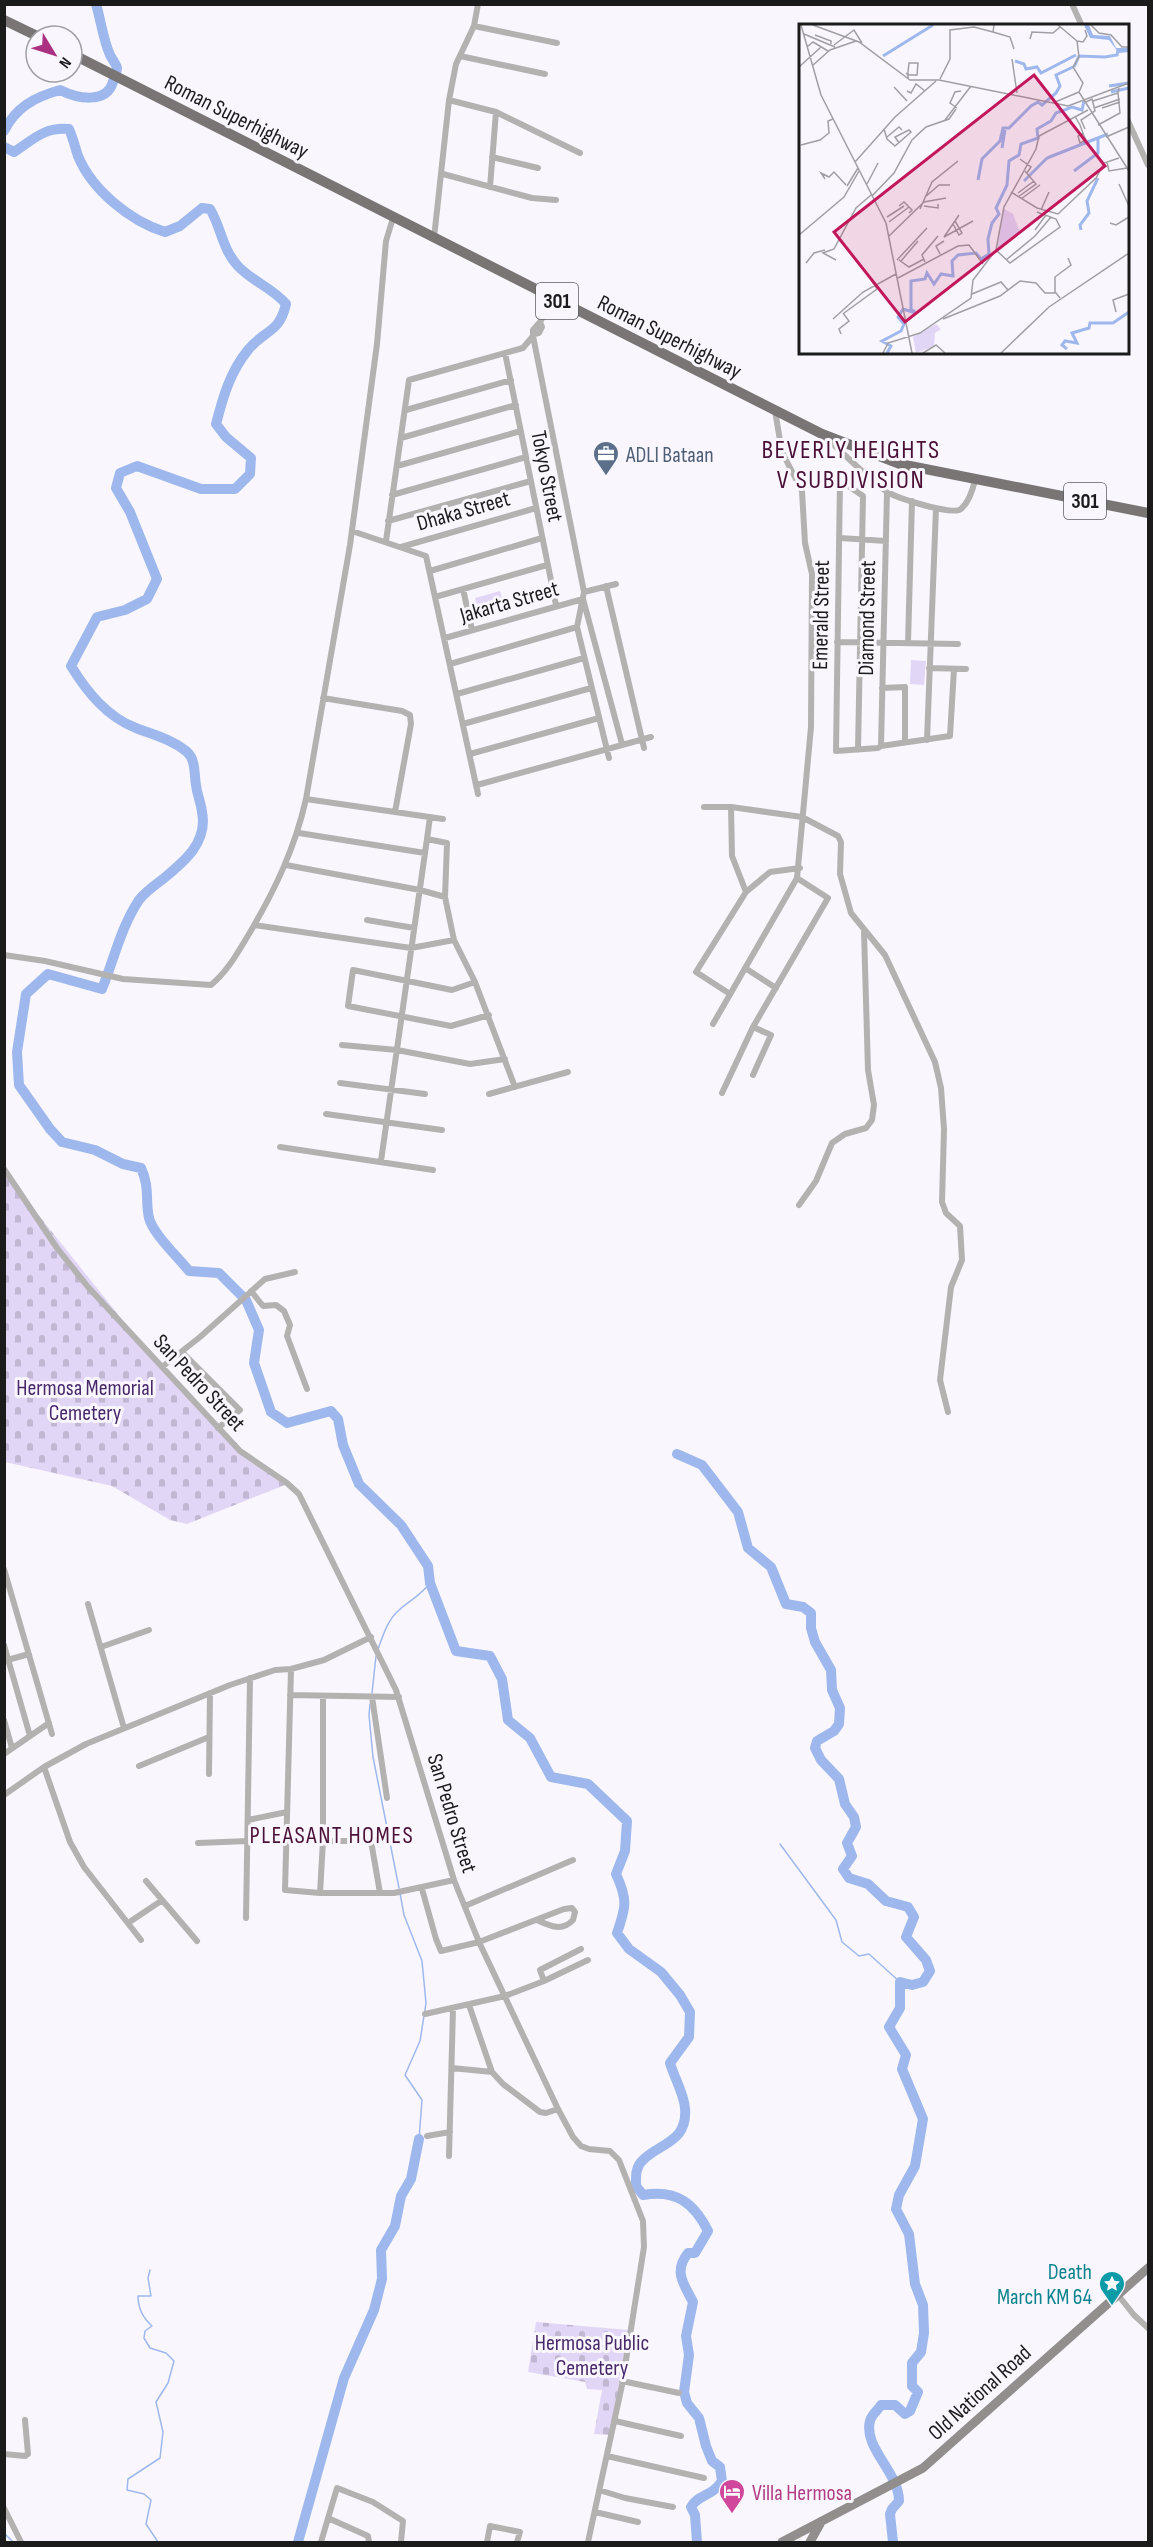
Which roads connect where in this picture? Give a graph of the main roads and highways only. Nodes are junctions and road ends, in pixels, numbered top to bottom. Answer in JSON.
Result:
{"nodes":[{"id":1,"x":4,"y":20,"type":"edge"},
{"id":2,"x":24,"y":30,"type":"edge"},
{"id":3,"x":84,"y":60,"type":"edge"},
{"id":4,"x":1149,"y":513,"type":"edge"},
{"id":5,"x":1149,"y":2268,"type":"edge"},
{"id":6,"x":820,"y":2524,"type":"junction"},
{"id":7,"x":782,"y":2542,"type":"edge"},
{"id":8,"x":810,"y":2542,"type":"edge"}],
"edges":[{"from":1,"to":2,"type":"main road"},
{"from":3,"to":4,"type":"main road","name":"Roman Superhighway","number":"301"},
{"from":5,"to":6,"type":"main road","name":"Old National Road"},
{"from":6,"to":7,"type":"main road","name":"Old National Road"},
{"from":6,"to":8,"type":"main road"}]}
